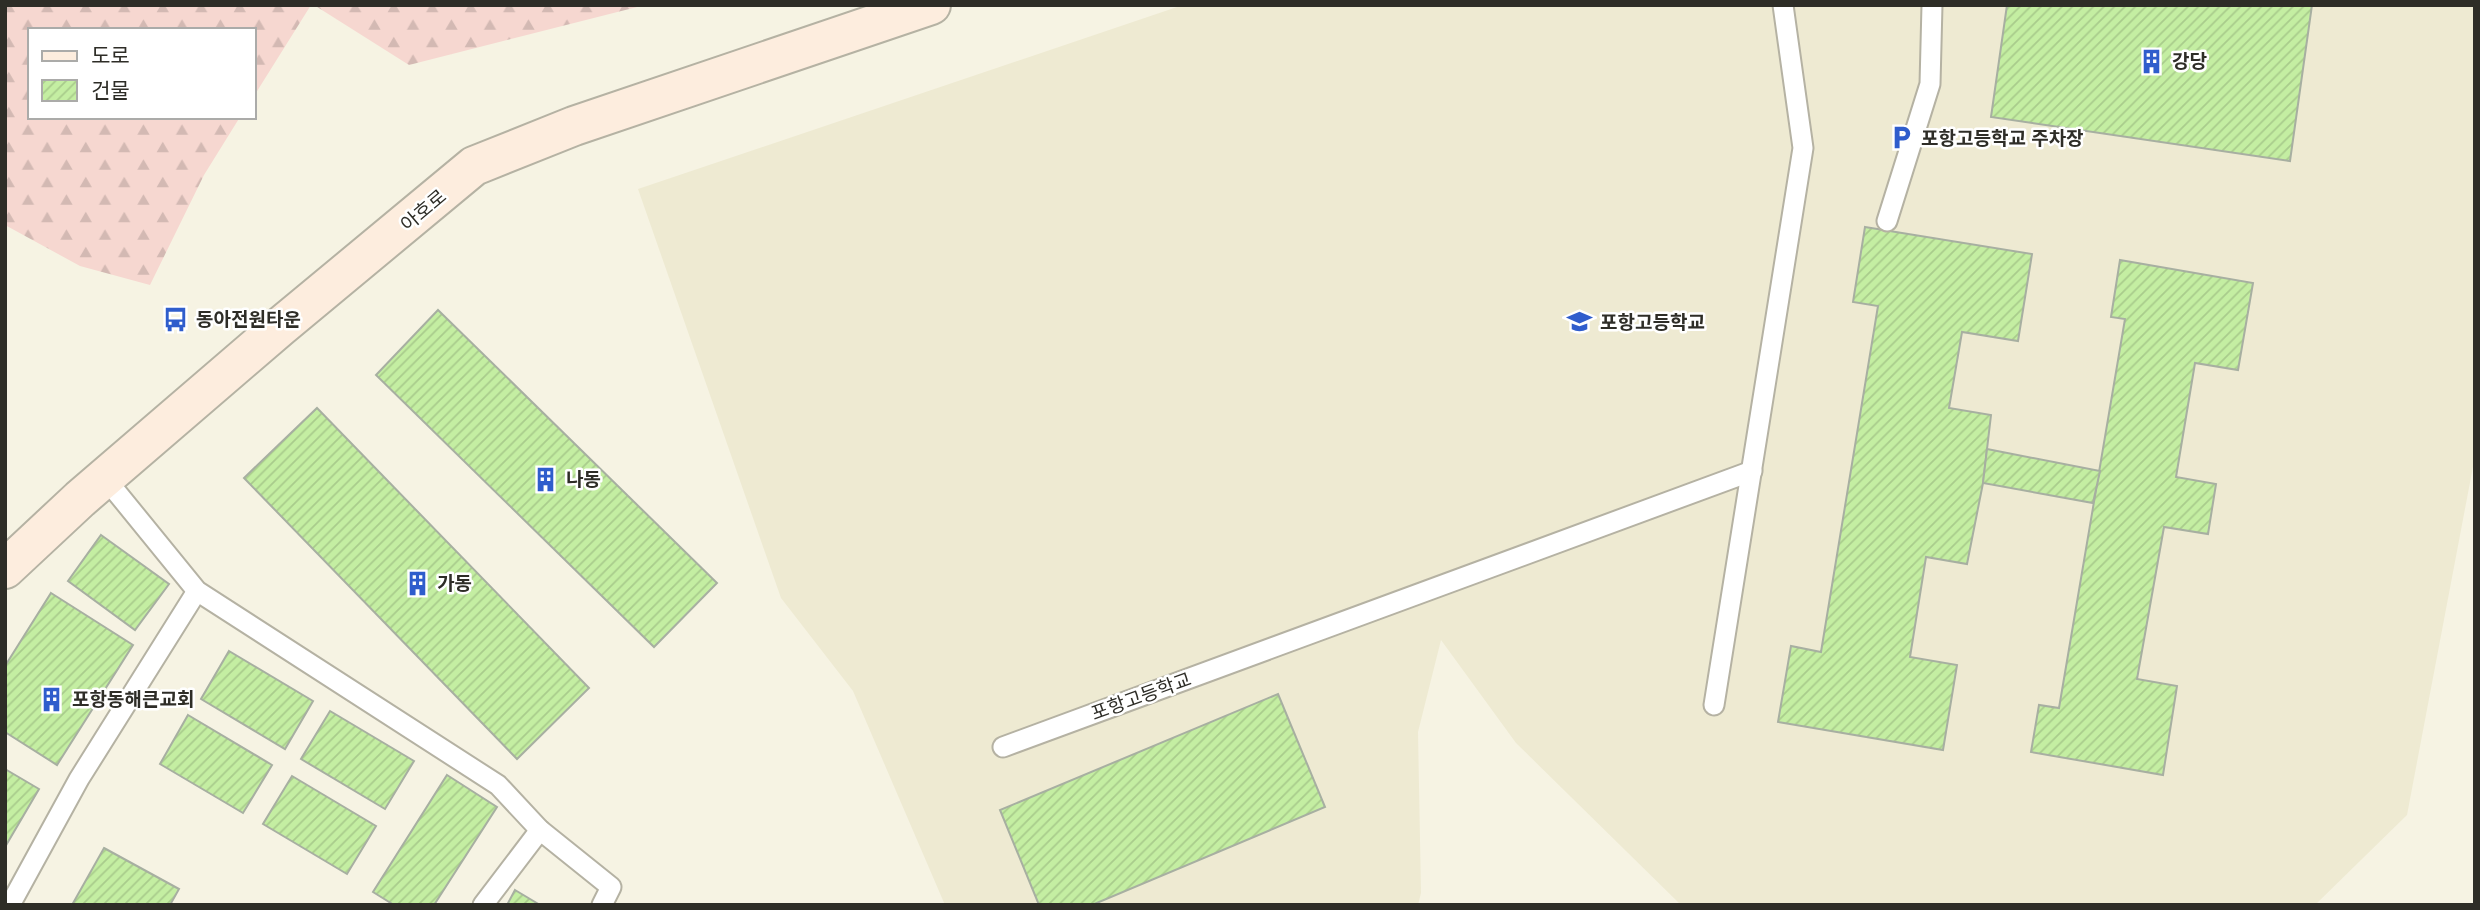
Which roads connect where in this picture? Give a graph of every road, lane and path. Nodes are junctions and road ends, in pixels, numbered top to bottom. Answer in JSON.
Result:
{"nodes":[{"id":1,"x":931,"y":5,"type":"edge"},
{"id":2,"x":1783,"y":5,"type":"edge"},
{"id":3,"x":1932,"y":5,"type":"edge"},
{"id":4,"x":1887,"y":221,"type":"dead end"},
{"id":5,"x":1752,"y":471,"type":"junction"},
{"id":6,"x":105,"y":478,"type":"junction"},
{"id":7,"x":5,"y":569,"type":"edge"},
{"id":8,"x":198,"y":591,"type":"junction"},
{"id":9,"x":1714,"y":705,"type":"dead end"},
{"id":10,"x":1003,"y":747,"type":"dead end"},
{"id":11,"x":540,"y":830,"type":"junction"},
{"id":12,"x":10,"y":905,"type":"edge"},
{"id":13,"x":483,"y":905,"type":"edge"},
{"id":14,"x":602,"y":905,"type":"edge"}],
"edges":[{"from":1,"to":6,"type":"main road","name":"아호로"},
{"from":2,"to":5,"type":"lane"},
{"from":3,"to":4,"type":"lane"},
{"from":5,"to":9,"type":"lane"},
{"from":5,"to":10,"type":"lane","name":"포항고등학교"},
{"from":6,"to":7,"type":"main road","name":"아호로"},
{"from":6,"to":8,"type":"lane"},
{"from":8,"to":11,"type":"lane"},
{"from":8,"to":12,"type":"lane"},
{"from":11,"to":13,"type":"lane"},
{"from":11,"to":14,"type":"lane"}]}
